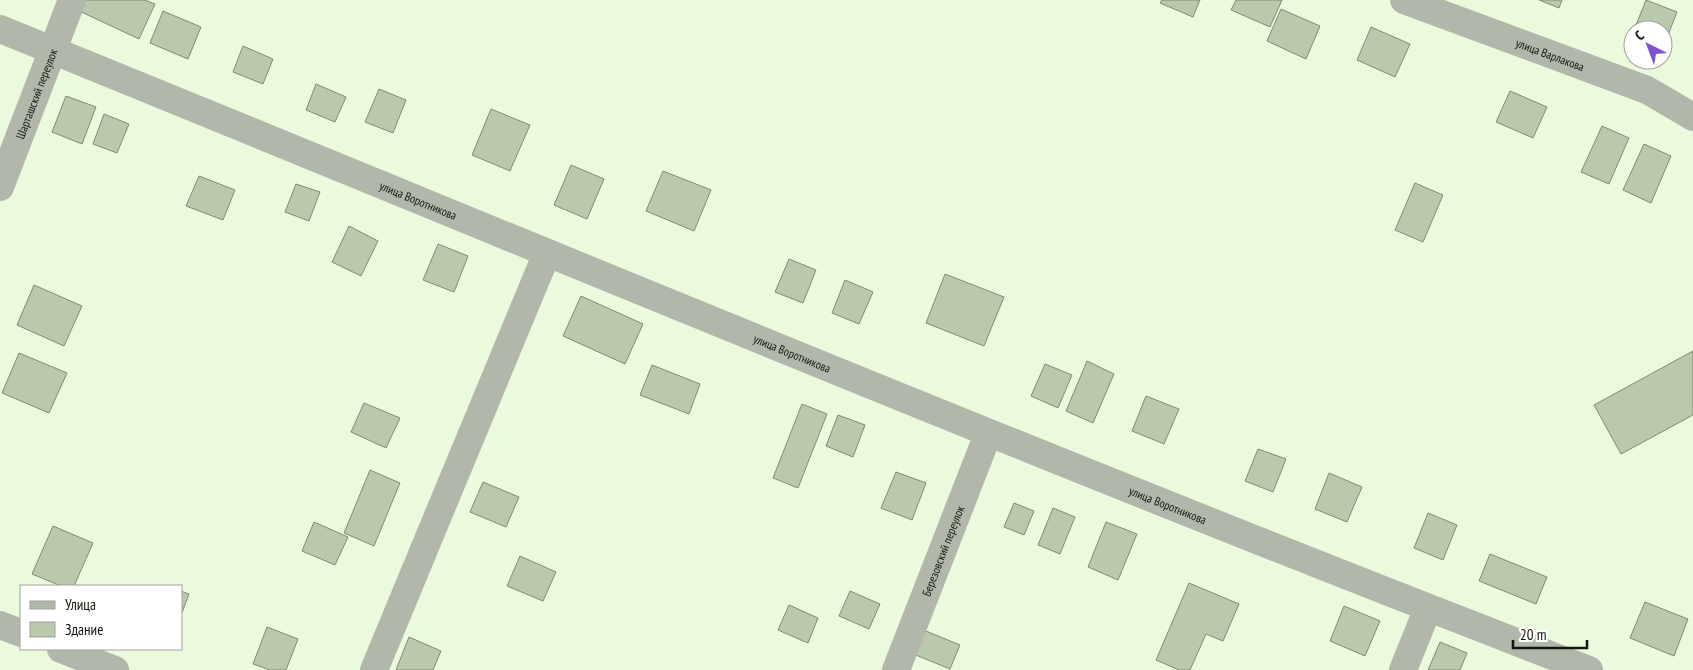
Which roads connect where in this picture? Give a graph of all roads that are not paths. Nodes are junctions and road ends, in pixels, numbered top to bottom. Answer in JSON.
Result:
{"nodes":[{"id":1,"x":72,"y":0,"type":"edge"},
{"id":2,"x":1404,"y":0,"type":"edge"},
{"id":3,"x":0,"y":29,"type":"edge"},
{"id":4,"x":54,"y":51,"type":"junction"},
{"id":5,"x":1693,"y":116,"type":"edge"},
{"id":6,"x":0,"y":187,"type":"edge"},
{"id":7,"x":547,"y":253,"type":"junction"},
{"id":8,"x":988,"y":434,"type":"junction"},
{"id":9,"x":1428,"y":608,"type":"junction"},
{"id":10,"x":0,"y":625,"type":"edge"},
{"id":11,"x":20,"y":633,"type":"edge"},
{"id":12,"x":64,"y":650,"type":"edge"},
{"id":13,"x":115,"y":670,"type":"edge"},
{"id":14,"x":374,"y":670,"type":"edge"},
{"id":15,"x":896,"y":670,"type":"edge"},
{"id":16,"x":1404,"y":670,"type":"edge"},
{"id":17,"x":1589,"y":670,"type":"edge"}],
"edges":[{"from":1,"to":4,"type":"street","name":"Шарташский переулок"},
{"from":2,"to":5,"type":"street","name":"улица Варлакова"},
{"from":3,"to":4,"type":"street","name":"улица Воротникова"},
{"from":4,"to":6,"type":"street","name":"Шарташский переулок"},
{"from":4,"to":7,"type":"street","name":"улица Воротникова"},
{"from":7,"to":8,"type":"street","name":"улица Воротникова"},
{"from":7,"to":14,"type":"street"},
{"from":8,"to":9,"type":"street","name":"улица Воротникова"},
{"from":8,"to":15,"type":"street","name":"Березовский переулок"},
{"from":9,"to":16,"type":"street"},
{"from":9,"to":17,"type":"street","name":"улица Воротникова"},
{"from":10,"to":11,"type":"street"},
{"from":12,"to":13,"type":"street"}]}
